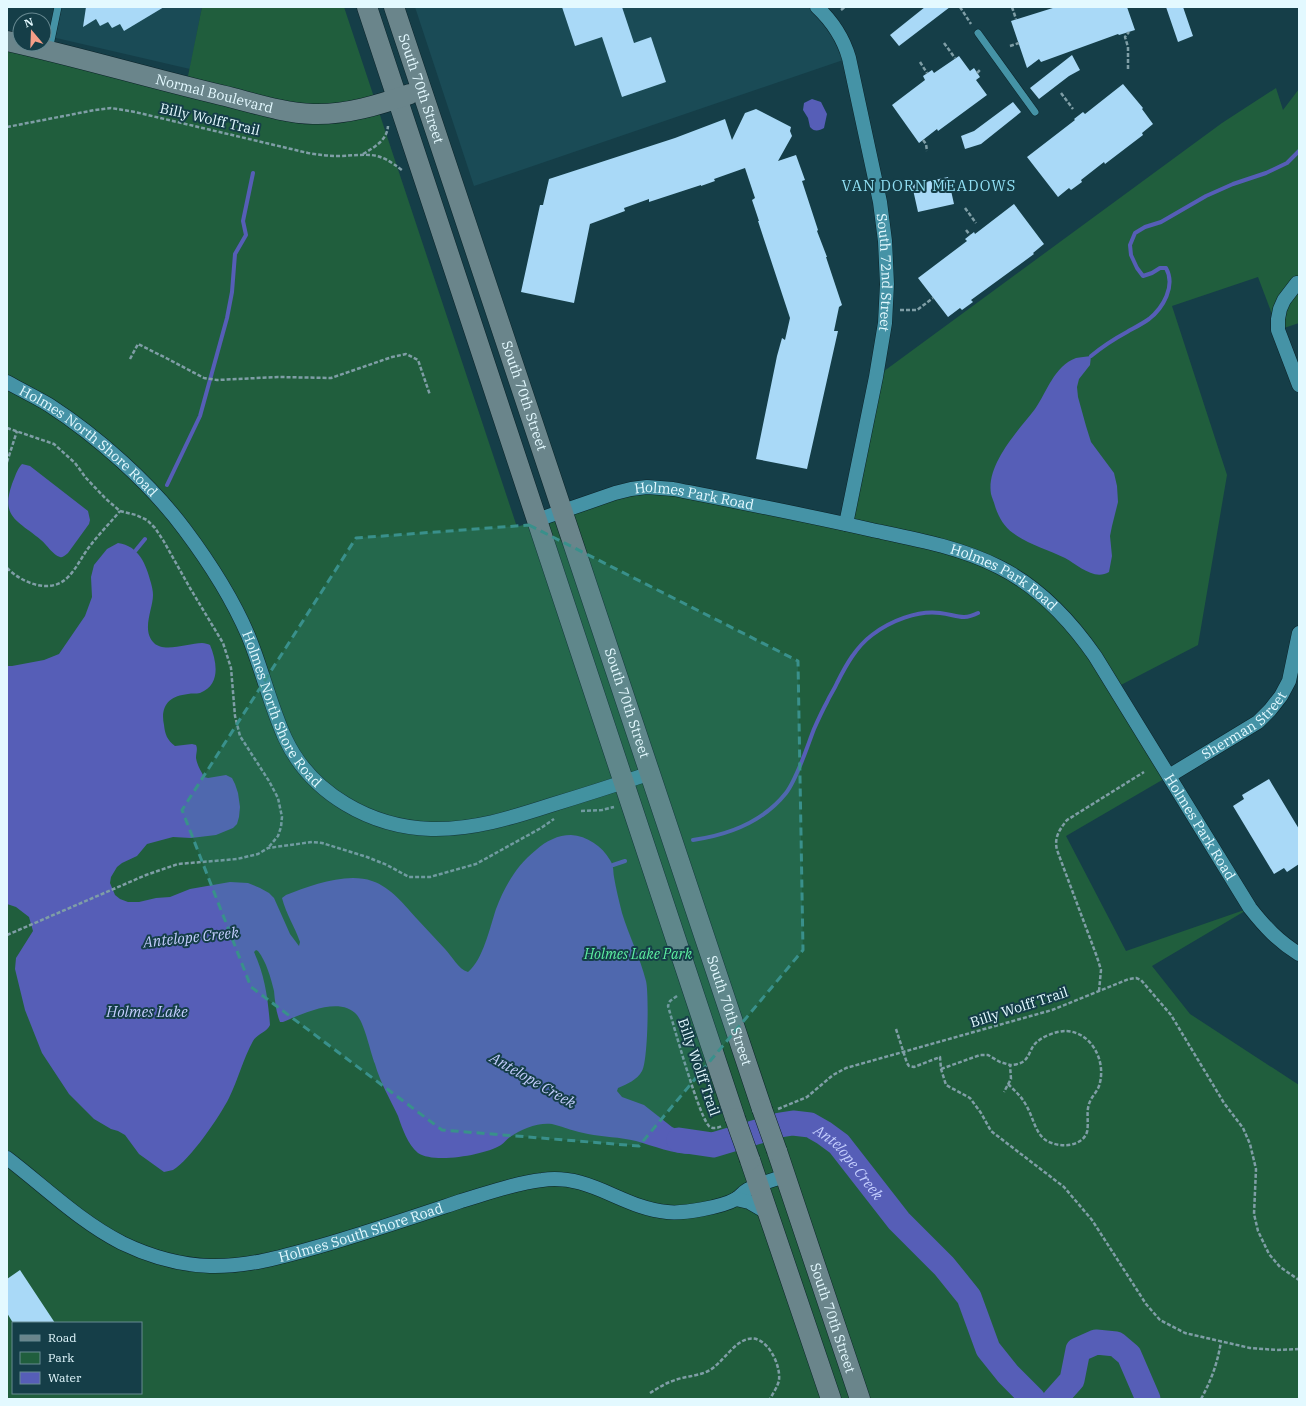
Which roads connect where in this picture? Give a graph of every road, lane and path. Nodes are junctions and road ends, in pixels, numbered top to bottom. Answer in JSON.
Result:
{"nodes":[{"id":1,"x":58,"y":7,"type":"edge"},
{"id":2,"x":367,"y":7,"type":"edge"},
{"id":3,"x":394,"y":7,"type":"edge"},
{"id":4,"x":817,"y":7,"type":"edge"},
{"id":5,"x":845,"y":7,"type":"edge"},
{"id":6,"x":960,"y":7,"type":"edge"},
{"id":7,"x":1012,"y":7,"type":"edge"},
{"id":8,"x":842,"y":10,"type":"dead end"},
{"id":9,"x":1016,"y":20,"type":"dead end"},
{"id":10,"x":971,"y":24,"type":"dead end"},
{"id":11,"x":1129,"y":32,"type":"dead end"},
{"id":12,"x":978,"y":33,"type":"dead end"},
{"id":13,"x":52,"y":36,"type":"edge"},
{"id":14,"x":944,"y":43,"type":"dead end"},
{"id":15,"x":1019,"y":44,"type":"dead end"},
{"id":16,"x":1010,"y":46,"type":"dead end"},
{"id":17,"x":52,"y":52,"type":"edge"},
{"id":18,"x":955,"y":58,"type":"dead end"},
{"id":19,"x":920,"y":62,"type":"dead end"},
{"id":20,"x":980,"y":70,"type":"dead end"},
{"id":21,"x":1128,"y":70,"type":"dead end"},
{"id":22,"x":927,"y":73,"type":"dead end"},
{"id":23,"x":977,"y":73,"type":"dead end"},
{"id":24,"x":422,"y":90,"type":"junction"},
{"id":25,"x":1061,"y":93,"type":"dead end"},
{"id":26,"x":398,"y":98,"type":"junction"},
{"id":27,"x":1073,"y":109,"type":"dead end"},
{"id":28,"x":1035,"y":112,"type":"dead end"},
{"id":29,"x":388,"y":123,"type":"dead end"},
{"id":30,"x":7,"y":128,"type":"edge"},
{"id":31,"x":923,"y":140,"type":"dead end"},
{"id":32,"x":927,"y":151,"type":"dead end"},
{"id":33,"x":363,"y":154,"type":"junction"},
{"id":34,"x":405,"y":172,"type":"dead end"},
{"id":35,"x":965,"y":208,"type":"dead end"},
{"id":36,"x":976,"y":223,"type":"dead end"},
{"id":37,"x":966,"y":230,"type":"dead end"},
{"id":38,"x":970,"y":235,"type":"dead end"},
{"id":39,"x":1297,"y":283,"type":"dead end"},
{"id":40,"x":933,"y":298,"type":"dead end"},
{"id":41,"x":900,"y":310,"type":"dead end"},
{"id":42,"x":130,"y":359,"type":"dead end"},
{"id":43,"x":7,"y":382,"type":"edge"},
{"id":44,"x":1299,"y":385,"type":"edge"},
{"id":45,"x":430,"y":396,"type":"dead end"},
{"id":46,"x":7,"y":428,"type":"edge"},
{"id":47,"x":17,"y":431,"type":"junction"},
{"id":48,"x":7,"y":462,"type":"edge"},
{"id":49,"x":120,"y":511,"type":"junction"},
{"id":50,"x":563,"y":512,"type":"junction"},
{"id":51,"x":537,"y":520,"type":"junction"},
{"id":52,"x":846,"y":524,"type":"junction"},
{"id":53,"x":7,"y":568,"type":"edge"},
{"id":54,"x":1299,"y":633,"type":"edge"},
{"id":55,"x":1295,"y":673,"type":"edge"},
{"id":56,"x":1144,"y":772,"type":"dead end"},
{"id":57,"x":651,"y":773,"type":"junction"},
{"id":58,"x":1169,"y":776,"type":"junction"},
{"id":59,"x":624,"y":782,"type":"junction"},
{"id":60,"x":614,"y":807,"type":"dead end"},
{"id":61,"x":573,"y":812,"type":"dead end"},
{"id":62,"x":561,"y":817,"type":"dead end"},
{"id":63,"x":268,"y":848,"type":"junction"},
{"id":64,"x":7,"y":935,"type":"edge"},
{"id":65,"x":1299,"y":954,"type":"edge"},
{"id":66,"x":1099,"y":991,"type":"junction"},
{"id":67,"x":677,"y":996,"type":"dead end"},
{"id":68,"x":896,"y":1029,"type":"dead end"},
{"id":69,"x":903,"y":1052,"type":"junction"},
{"id":70,"x":1010,"y":1065,"type":"junction"},
{"id":71,"x":941,"y":1069,"type":"junction"},
{"id":72,"x":1008,"y":1084,"type":"junction"},
{"id":73,"x":1004,"y":1092,"type":"dead end"},
{"id":74,"x":769,"y":1109,"type":"junction"},
{"id":75,"x":729,"y":1122,"type":"junction"},
{"id":76,"x":7,"y":1158,"type":"edge"},
{"id":77,"x":785,"y":1176,"type":"junction"},
{"id":78,"x":758,"y":1185,"type":"junction"},
{"id":79,"x":736,"y":1199,"type":"junction"},
{"id":80,"x":768,"y":1213,"type":"junction"},
{"id":81,"x":1299,"y":1280,"type":"edge"},
{"id":82,"x":1221,"y":1341,"type":"junction"},
{"id":83,"x":1299,"y":1349,"type":"edge"},
{"id":84,"x":650,"y":1393,"type":"dead end"},
{"id":85,"x":770,"y":1399,"type":"edge"},
{"id":86,"x":831,"y":1399,"type":"edge"},
{"id":87,"x":860,"y":1399,"type":"edge"},
{"id":88,"x":1201,"y":1399,"type":"edge"}],
"edges":[{"from":1,"to":13,"type":"lane"},
{"from":2,"to":26,"type":"main road","name":"South 70th Street"},
{"from":3,"to":24,"type":"main road","name":"South 70th Street"},
{"from":4,"to":52,"type":"street","name":"South 72nd Street"},
{"from":5,"to":8,"type":"path"},
{"from":6,"to":10,"type":"path"},
{"from":7,"to":9,"type":"path"},
{"from":11,"to":21,"type":"path"},
{"from":12,"to":28,"type":"lane"},
{"from":14,"to":18,"type":"path"},
{"from":15,"to":16,"type":"path"},
{"from":17,"to":26,"type":"main road","name":"Normal Boulevard"},
{"from":19,"to":22,"type":"path"},
{"from":20,"to":23,"type":"path"},
{"from":24,"to":26,"type":"main road","name":"Normal Boulevard"},
{"from":24,"to":50,"type":"main road","name":"South 70th Street"},
{"from":25,"to":27,"type":"path"},
{"from":26,"to":51,"type":"main road","name":"South 70th Street"},
{"from":29,"to":33,"type":"path"},
{"from":30,"to":33,"type":"path","name":"Billy Wolff Trail"},
{"from":31,"to":32,"type":"path"},
{"from":33,"to":34,"type":"path","name":"Billy Wolff Trail"},
{"from":35,"to":36,"type":"path"},
{"from":37,"to":38,"type":"path"},
{"from":39,"to":44,"type":"street"},
{"from":40,"to":41,"type":"path"},
{"from":42,"to":45,"type":"path"},
{"from":43,"to":59,"type":"street","name":"Holmes North Shore Road"},
{"from":46,"to":47,"type":"path"},
{"from":47,"to":48,"type":"path"},
{"from":47,"to":49,"type":"path"},
{"from":49,"to":53,"type":"path"},
{"from":49,"to":63,"type":"path"},
{"from":50,"to":51,"type":"street","name":"Holmes Park Road"},
{"from":50,"to":52,"type":"street","name":"Holmes Park Road"},
{"from":50,"to":57,"type":"main road","name":"South 70th Street"},
{"from":51,"to":59,"type":"main road","name":"South 70th Street"},
{"from":52,"to":58,"type":"street","name":"Holmes Park Road"},
{"from":54,"to":55,"type":"street","name":"Sherman Street"},
{"from":55,"to":58,"type":"street","name":"Sherman Street"},
{"from":56,"to":66,"type":"path"},
{"from":57,"to":59,"type":"street","name":"Holmes North Shore Road"},
{"from":57,"to":74,"type":"main road","name":"South 70th Street"},
{"from":58,"to":65,"type":"street","name":"Holmes Park Road"},
{"from":59,"to":75,"type":"main road","name":"South 70th Street"},
{"from":60,"to":61,"type":"path"},
{"from":62,"to":63,"type":"path"},
{"from":63,"to":64,"type":"path"},
{"from":66,"to":69,"type":"path","name":"Billy Wolff Trail"},
{"from":66,"to":81,"type":"path","name":"Billy Wolff Trail"},
{"from":67,"to":75,"type":"path","name":"Billy Wolff Trail"},
{"from":68,"to":69,"type":"path"},
{"from":69,"to":71,"type":"path"},
{"from":69,"to":74,"type":"path","name":"Billy Wolff Trail"},
{"from":70,"to":71,"type":"path"},
{"from":70,"to":72,"type":"path"},
{"from":70,"to":72,"type":"path"},
{"from":71,"to":82,"type":"path"},
{"from":72,"to":73,"type":"path"},
{"from":74,"to":77,"type":"main road","name":"South 70th Street","bridge":true},
{"from":75,"to":78,"type":"main road","name":"South 70th Street","bridge":true},
{"from":76,"to":79,"type":"street","name":"Holmes South Shore Road"},
{"from":77,"to":78,"type":"street","name":"Holmes South Shore Road"},
{"from":77,"to":87,"type":"main road","name":"South 70th Street"},
{"from":78,"to":79,"type":"street","name":"Holmes South Shore Road"},
{"from":78,"to":80,"type":"main road","name":"South 70th Street"},
{"from":79,"to":80,"type":"street"},
{"from":80,"to":86,"type":"main road","name":"South 70th Street"},
{"from":82,"to":83,"type":"path"},
{"from":82,"to":88,"type":"path"},
{"from":84,"to":85,"type":"path"}]}
